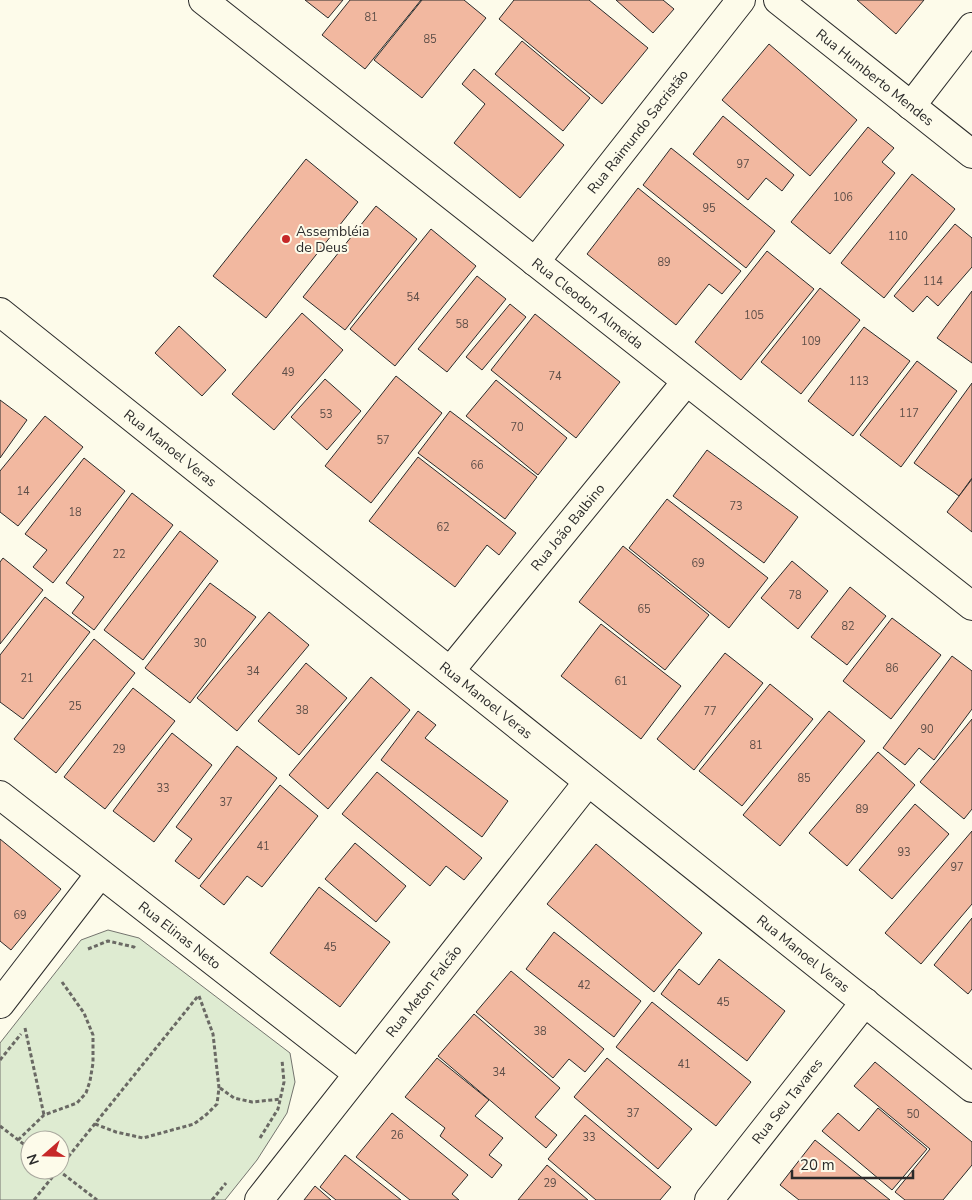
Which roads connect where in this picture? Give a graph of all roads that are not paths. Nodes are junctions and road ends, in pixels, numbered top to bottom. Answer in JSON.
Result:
{"nodes":[{"id":1,"x":203,"y":0,"type":"edge"},
{"id":2,"x":741,"y":0,"type":"edge"},
{"id":3,"x":778,"y":0,"type":"edge"},
{"id":4,"x":972,"y":27,"type":"edge"},
{"id":5,"x":911,"y":106,"type":"junction"},
{"id":6,"x":972,"y":154,"type":"edge"},
{"id":7,"x":535,"y":262,"type":"junction"},
{"id":8,"x":0,"y":312,"type":"edge"},
{"id":9,"x":686,"y":382,"type":"junction"},
{"id":10,"x":972,"y":606,"type":"edge"},
{"id":11,"x":450,"y":671,"type":"junction"},
{"id":12,"x":588,"y":782,"type":"junction"},
{"id":13,"x":0,"y":796,"type":"edge"},
{"id":14,"x":100,"y":874,"type":"junction"},
{"id":15,"x":865,"y":1002,"type":"junction"},
{"id":16,"x":0,"y":1004,"type":"edge"},
{"id":17,"x":358,"y":1074,"type":"junction"},
{"id":18,"x":972,"y":1088,"type":"edge"},
{"id":19,"x":259,"y":1200,"type":"edge"},
{"id":20,"x":709,"y":1200,"type":"edge"}],
"edges":[{"from":1,"to":7,"type":"street","name":"Rua Cleodon Almeida"},
{"from":2,"to":7,"type":"street","name":"Rua Raimundo Sacristão"},
{"from":3,"to":5,"type":"street","name":"Rua Humberto Mendes"},
{"from":4,"to":5,"type":"street"},
{"from":5,"to":6,"type":"street","name":"Rua Humberto Mendes"},
{"from":7,"to":9,"type":"street","name":"Rua Cleodon Almeida"},
{"from":8,"to":11,"type":"street","name":"Rua Manoel Veras"},
{"from":9,"to":10,"type":"street","name":"Rua Cleodon Almeida"},
{"from":9,"to":11,"type":"street","name":"Rua João Balbino"},
{"from":11,"to":12,"type":"street","name":"Rua Manoel Veras"},
{"from":12,"to":15,"type":"street","name":"Rua Manoel Veras"},
{"from":12,"to":17,"type":"street","name":"Rua Meton Falcão"},
{"from":13,"to":14,"type":"street","name":"Rua Elinas Neto"},
{"from":14,"to":16,"type":"street"},
{"from":14,"to":17,"type":"street","name":"Rua Elinas Neto"},
{"from":15,"to":18,"type":"street","name":"Rua Manoel Veras"},
{"from":15,"to":20,"type":"street","name":"Rua Seu Tavares"},
{"from":17,"to":19,"type":"street","name":"Rua Meton Falcão"}]}
